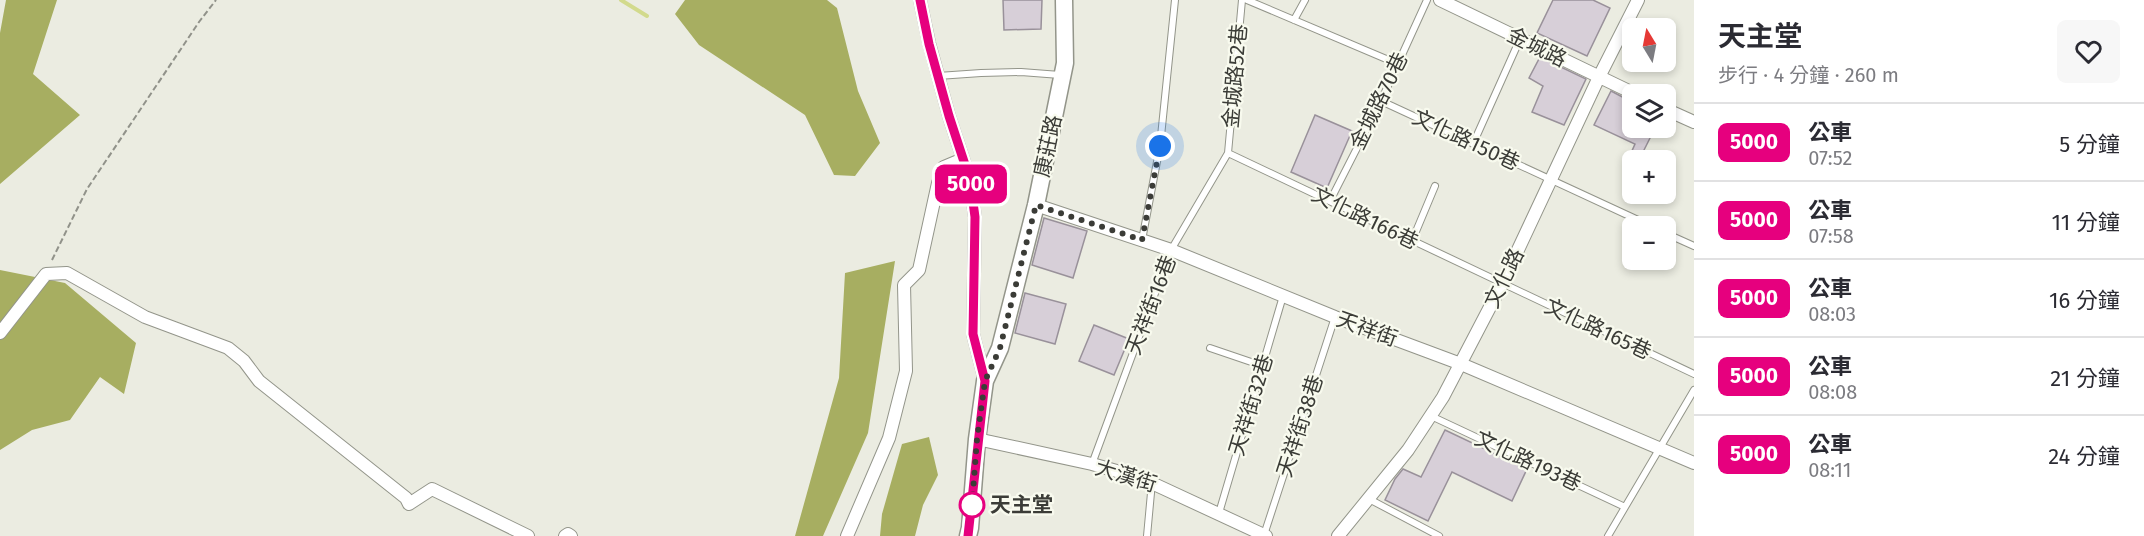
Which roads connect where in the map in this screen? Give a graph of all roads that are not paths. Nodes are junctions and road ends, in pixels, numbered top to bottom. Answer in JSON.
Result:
{"nodes":[{"id":1,"x":920,"y":0,"type":"edge"},
{"id":2,"x":1064,"y":0,"type":"edge"},
{"id":3,"x":1175,"y":0,"type":"edge"},
{"id":4,"x":1242,"y":0,"type":"edge"},
{"id":5,"x":1247,"y":0,"type":"edge"},
{"id":6,"x":1305,"y":0,"type":"edge"},
{"id":7,"x":1427,"y":0,"type":"edge"},
{"id":8,"x":1440,"y":0,"type":"edge"},
{"id":9,"x":1638,"y":0,"type":"edge"},
{"id":10,"x":1294,"y":20,"type":"junction"},
{"id":11,"x":1520,"y":39,"type":"junction"},
{"id":12,"x":1398,"y":64,"type":"junction"},
{"id":13,"x":1063,"y":75,"type":"junction"},
{"id":14,"x":938,"y":76,"type":"junction"},
{"id":15,"x":1599,"y":77,"type":"junction"},
{"id":16,"x":1622,"y":88,"type":"edge"},
{"id":17,"x":1381,"y":101,"type":"junction"},
{"id":18,"x":1676,"y":114,"type":"edge"},
{"id":19,"x":1694,"y":122,"type":"edge"},
{"id":20,"x":1473,"y":144,"type":"junction"},
{"id":21,"x":1228,"y":153,"type":"junction"},
{"id":22,"x":963,"y":159,"type":"junction"},
{"id":23,"x":1551,"y":180,"type":"junction"},
{"id":24,"x":1435,"y":186,"type":"dead end"},
{"id":25,"x":1330,"y":201,"type":"junction"},
{"id":26,"x":1036,"y":205,"type":"junction"},
{"id":27,"x":1629,"y":216,"type":"edge"},
{"id":28,"x":1676,"y":238,"type":"edge"},
{"id":29,"x":1142,"y":240,"type":"junction"},
{"id":30,"x":1412,"y":241,"type":"junction"},
{"id":31,"x":1694,"y":246,"type":"edge"},
{"id":32,"x":1171,"y":250,"type":"junction"},
{"id":33,"x":1502,"y":284,"type":"junction"},
{"id":34,"x":1283,"y":296,"type":"junction"},
{"id":35,"x":1335,"y":317,"type":"junction"},
{"id":36,"x":0,"y":333,"type":"edge"},
{"id":37,"x":1210,"y":348,"type":"dead end"},
{"id":38,"x":1461,"y":364,"type":"junction"},
{"id":39,"x":1263,"y":366,"type":"junction"},
{"id":40,"x":1694,"y":374,"type":"edge"},
{"id":41,"x":985,"y":381,"type":"junction"},
{"id":42,"x":1694,"y":390,"type":"edge"},
{"id":43,"x":1431,"y":415,"type":"junction"},
{"id":44,"x":977,"y":439,"type":"junction"},
{"id":45,"x":1659,"y":450,"type":"junction"},
{"id":46,"x":1694,"y":463,"type":"edge"},
{"id":47,"x":1092,"y":464,"type":"junction"},
{"id":48,"x":1152,"y":482,"type":"junction"},
{"id":49,"x":1369,"y":499,"type":"junction"},
{"id":50,"x":1625,"y":507,"type":"junction"},
{"id":51,"x":1219,"y":513,"type":"junction"},
{"id":52,"x":1265,"y":535,"type":"edge"},
{"id":53,"x":528,"y":536,"type":"edge"},
{"id":54,"x":565,"y":536,"type":"edge"},
{"id":55,"x":571,"y":536,"type":"edge"},
{"id":56,"x":847,"y":536,"type":"edge"},
{"id":57,"x":968,"y":536,"type":"edge"},
{"id":58,"x":1147,"y":536,"type":"edge"},
{"id":59,"x":1338,"y":536,"type":"edge"},
{"id":60,"x":1438,"y":536,"type":"edge"},
{"id":61,"x":1608,"y":536,"type":"edge"}],
"edges":[{"from":1,"to":14,"type":"street"},
{"from":2,"to":13,"type":"street","name":"康莊路"},
{"from":3,"to":29,"type":"lane"},
{"from":4,"to":21,"type":"lane","name":"金城路52巷"},
{"from":5,"to":10,"type":"lane"},
{"from":6,"to":10,"type":"lane"},
{"from":7,"to":12,"type":"lane","name":"金城路70巷"},
{"from":8,"to":11,"type":"street","name":"金城路"},
{"from":9,"to":15,"type":"street","name":"文化路"},
{"from":10,"to":12,"type":"lane"},
{"from":11,"to":15,"type":"street","name":"金城路"},
{"from":11,"to":20,"type":"lane"},
{"from":12,"to":17,"type":"lane","name":"金城路70巷"},
{"from":13,"to":14,"type":"lane"},
{"from":13,"to":26,"type":"street","name":"康莊路"},
{"from":14,"to":22,"type":"street"},
{"from":15,"to":16,"type":"street","name":"金城路"},
{"from":15,"to":23,"type":"street","name":"文化路"},
{"from":17,"to":20,"type":"lane","name":"文化路150巷"},
{"from":17,"to":25,"type":"lane","name":"金城路70巷"},
{"from":18,"to":19,"type":"street"},
{"from":20,"to":23,"type":"lane","name":"文化路150巷"},
{"from":21,"to":25,"type":"lane","name":"文化路166巷"},
{"from":21,"to":32,"type":"lane","name":"天祥街16巷"},
{"from":22,"to":41,"type":"street"},
{"from":22,"to":56,"type":"street"},
{"from":23,"to":27,"type":"lane","name":"文化路150巷"},
{"from":23,"to":33,"type":"street","name":"文化路"},
{"from":24,"to":30,"type":"lane"},
{"from":25,"to":30,"type":"lane","name":"文化路166巷"},
{"from":26,"to":29,"type":"street","name":"天祥街"},
{"from":26,"to":41,"type":"street","name":"康莊路"},
{"from":28,"to":31,"type":"lane"},
{"from":29,"to":32,"type":"street","name":"天祥街"},
{"from":30,"to":33,"type":"lane","name":"文化路166巷"},
{"from":32,"to":34,"type":"street","name":"天祥街"},
{"from":32,"to":47,"type":"lane","name":"天祥街16巷"},
{"from":33,"to":38,"type":"street","name":"文化路"},
{"from":33,"to":40,"type":"lane","name":"文化路165巷"},
{"from":34,"to":35,"type":"street","name":"天祥街"},
{"from":34,"to":39,"type":"lane","name":"天祥街32巷"},
{"from":35,"to":38,"type":"street","name":"天祥街"},
{"from":35,"to":52,"type":"lane","name":"天祥街38巷"},
{"from":36,"to":53,"type":"street"},
{"from":37,"to":39,"type":"lane"},
{"from":38,"to":43,"type":"street","name":"文化路"},
{"from":38,"to":45,"type":"street","name":"天祥街"},
{"from":39,"to":51,"type":"lane","name":"天祥街32巷"},
{"from":41,"to":44,"type":"street","name":"康莊路"},
{"from":42,"to":45,"type":"lane"},
{"from":43,"to":49,"type":"street","name":"文化路"},
{"from":43,"to":50,"type":"lane","name":"文化路193巷"},
{"from":44,"to":47,"type":"street","name":"大漢街"},
{"from":44,"to":57,"type":"street","name":"康莊路"},
{"from":45,"to":46,"type":"street","name":"天祥街"},
{"from":45,"to":50,"type":"lane"},
{"from":47,"to":48,"type":"street","name":"大漢街"},
{"from":48,"to":51,"type":"street","name":"大漢街"},
{"from":48,"to":58,"type":"lane"},
{"from":49,"to":59,"type":"street","name":"文化路"},
{"from":49,"to":60,"type":"lane"},
{"from":50,"to":61,"type":"lane"},
{"from":51,"to":52,"type":"street","name":"大漢街"},
{"from":54,"to":55,"type":"street"}]}
